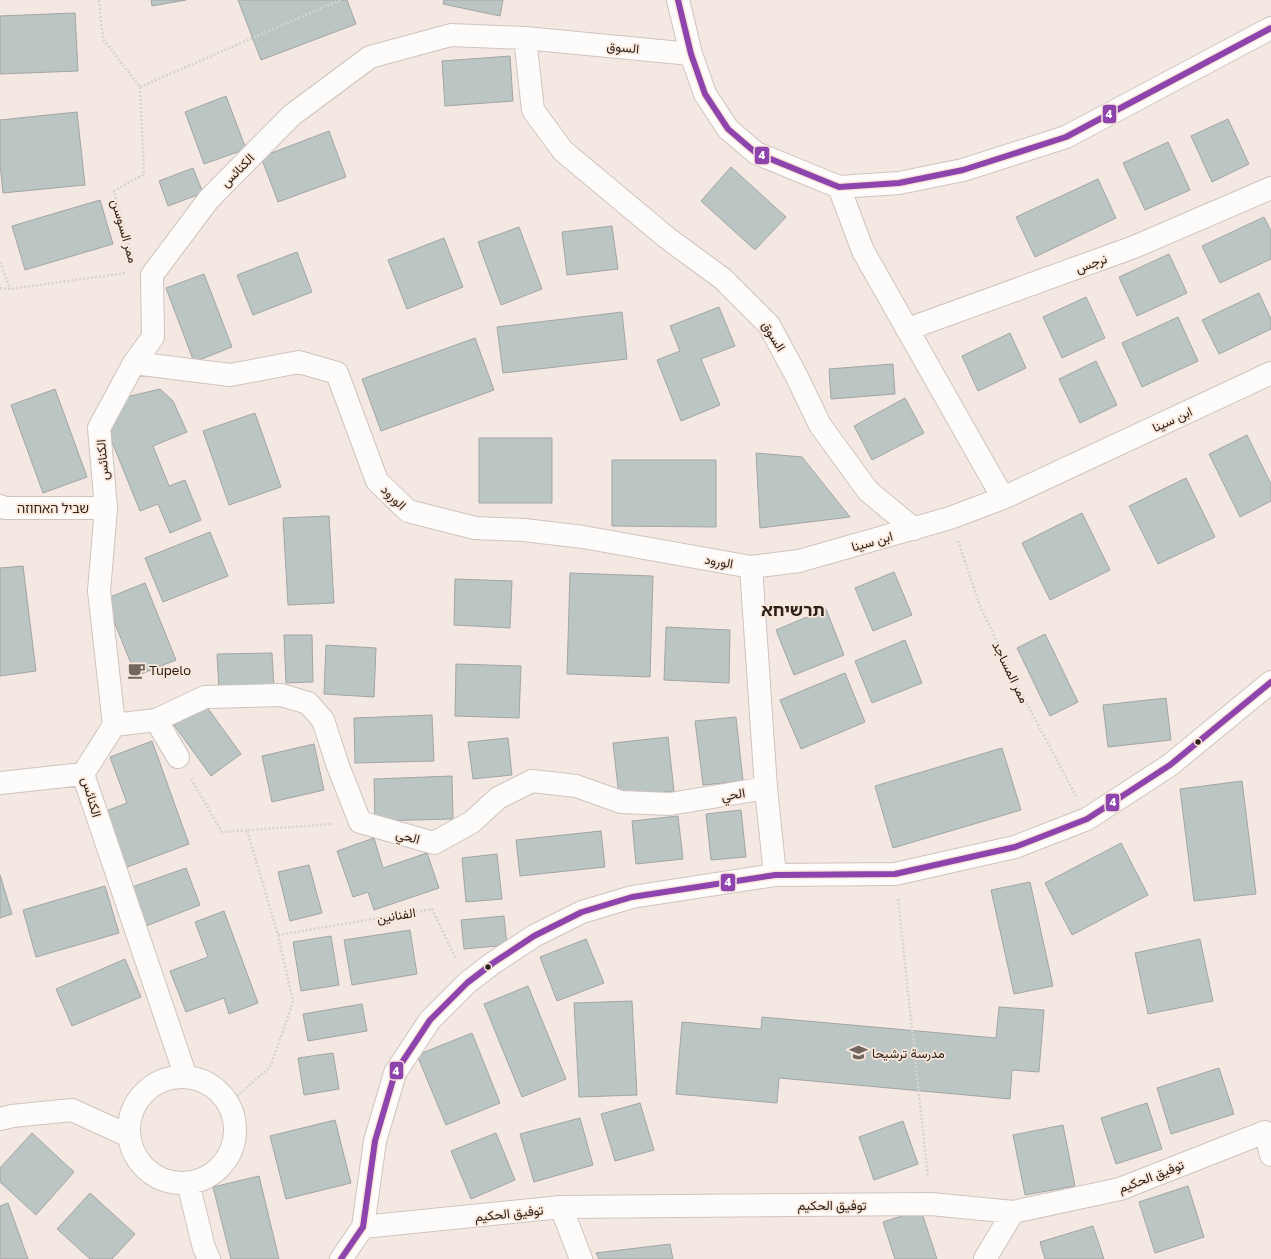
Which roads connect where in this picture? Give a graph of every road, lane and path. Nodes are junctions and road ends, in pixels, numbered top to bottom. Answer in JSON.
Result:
{"nodes":[{"id":1,"x":99,"y":0,"type":"edge"},
{"id":2,"x":340,"y":0,"type":"edge"},
{"id":3,"x":678,"y":0,"type":"edge"},
{"id":4,"x":1271,"y":28,"type":"edge"},
{"id":5,"x":525,"y":38,"type":"junction"},
{"id":6,"x":691,"y":54,"type":"junction"},
{"id":7,"x":140,"y":87,"type":"junction"},
{"id":8,"x":839,"y":187,"type":"junction"},
{"id":9,"x":1271,"y":188,"type":"edge"},
{"id":10,"x":0,"y":262,"type":"edge"},
{"id":11,"x":144,"y":274,"type":"junction"},
{"id":12,"x":0,"y":288,"type":"edge"},
{"id":13,"x":10,"y":289,"type":"junction"},
{"id":14,"x":908,"y":329,"type":"junction"},
{"id":15,"x":134,"y":363,"type":"junction"},
{"id":16,"x":1271,"y":373,"type":"edge"},
{"id":17,"x":1003,"y":498,"type":"junction"},
{"id":18,"x":0,"y":506,"type":"edge"},
{"id":19,"x":106,"y":508,"type":"junction"},
{"id":20,"x":950,"y":518,"type":"junction"},
{"id":21,"x":914,"y":529,"type":"junction"},
{"id":22,"x":751,"y":567,"type":"junction"},
{"id":23,"x":1271,"y":682,"type":"edge"},
{"id":24,"x":156,"y":720,"type":"junction"},
{"id":25,"x":114,"y":725,"type":"junction"},
{"id":26,"x":178,"y":757,"type":"joint"},
{"id":27,"x":83,"y":774,"type":"junction"},
{"id":28,"x":0,"y":783,"type":"edge"},
{"id":29,"x":766,"y":788,"type":"junction"},
{"id":30,"x":1087,"y":819,"type":"junction"},
{"id":31,"x":360,"y":822,"type":"junction"},
{"id":32,"x":247,"y":830,"type":"junction"},
{"id":33,"x":896,"y":874,"type":"junction"},
{"id":34,"x":775,"y":875,"type":"junction"},
{"id":35,"x":278,"y":935,"type":"junction"},
{"id":36,"x":467,"y":983,"type":"junction"},
{"id":37,"x":186,"y":1077,"type":"junction"},
{"id":38,"x":228,"y":1104,"type":"junction"},
{"id":39,"x":0,"y":1119,"type":"edge"},
{"id":40,"x":1268,"y":1127,"type":"edge"},
{"id":41,"x":129,"y":1136,"type":"junction"},
{"id":42,"x":1271,"y":1155,"type":"edge"},
{"id":43,"x":188,"y":1183,"type":"junction"},
{"id":44,"x":931,"y":1204,"type":"junction"},
{"id":45,"x":561,"y":1207,"type":"junction"},
{"id":46,"x":1013,"y":1212,"type":"junction"},
{"id":47,"x":363,"y":1227,"type":"junction"},
{"id":48,"x":209,"y":1259,"type":"edge"},
{"id":49,"x":340,"y":1259,"type":"edge"},
{"id":50,"x":581,"y":1259,"type":"edge"},
{"id":51,"x":986,"y":1259,"type":"edge"}],
"edges":[{"from":1,"to":7,"type":"path"},
{"from":2,"to":7,"type":"path"},
{"from":3,"to":6,"type":"street"},
{"from":4,"to":8,"type":"street"},
{"from":5,"to":6,"type":"street","name":"السوق"},
{"from":5,"to":11,"type":"street","name":"الكنائس"},
{"from":5,"to":21,"type":"street","name":"السوق"},
{"from":6,"to":8,"type":"street"},
{"from":7,"to":11,"type":"path","name":"ممر السوسن"},
{"from":8,"to":14,"type":"street"},
{"from":9,"to":14,"type":"street","name":"نرجس"},
{"from":10,"to":13,"type":"path"},
{"from":11,"to":13,"type":"path"},
{"from":11,"to":15,"type":"street","name":"الكنائس"},
{"from":12,"to":13,"type":"path"},
{"from":14,"to":17,"type":"street"},
{"from":15,"to":19,"type":"street","name":"الكنائس"},
{"from":15,"to":22,"type":"street","name":"الورود"},
{"from":16,"to":17,"type":"street","name":"ابن سينا"},
{"from":17,"to":20,"type":"street","name":"ابن سينا"},
{"from":18,"to":19,"type":"street","name":"שביל האחוזה"},
{"from":19,"to":25,"type":"street","name":"الكنائس"},
{"from":20,"to":21,"type":"street","name":"ابن سينا"},
{"from":20,"to":30,"type":"path","name":"ممر المساجد"},
{"from":21,"to":22,"type":"street","name":"ابن سينا"},
{"from":22,"to":29,"type":"street"},
{"from":23,"to":30,"type":"street"},
{"from":24,"to":25,"type":"street"},
{"from":24,"to":26,"type":"street"},
{"from":24,"to":31,"type":"street"},
{"from":25,"to":27,"type":"street","name":"الكنائس"},
{"from":26,"to":32,"type":"path"},
{"from":27,"to":28,"type":"street"},
{"from":27,"to":37,"type":"street","name":"الكنائس"},
{"from":29,"to":31,"type":"street","name":"الحي"},
{"from":29,"to":34,"type":"street"},
{"from":30,"to":33,"type":"street"},
{"from":31,"to":32,"type":"path"},
{"from":32,"to":35,"type":"path"},
{"from":33,"to":34,"type":"street"},
{"from":33,"to":44,"type":"path"},
{"from":34,"to":36,"type":"street"},
{"from":35,"to":36,"type":"path","name":"الفنانين"},
{"from":35,"to":38,"type":"path"},
{"from":36,"to":47,"type":"street"},
{"from":37,"to":38,"type":"street"},
{"from":37,"to":41,"type":"street"},
{"from":38,"to":43,"type":"street"},
{"from":39,"to":41,"type":"street"},
{"from":40,"to":42,"type":"street","name":"توفيق الحكيم"},
{"from":40,"to":46,"type":"street","name":"توفيق الحكيم"},
{"from":41,"to":43,"type":"street"},
{"from":43,"to":48,"type":"street"},
{"from":44,"to":45,"type":"street","name":"توفيق الحكيم"},
{"from":44,"to":46,"type":"street","name":"توفيق الحكيم"},
{"from":45,"to":47,"type":"street","name":"توفيق الحكيم"},
{"from":45,"to":50,"type":"street"},
{"from":46,"to":51,"type":"street"},
{"from":47,"to":49,"type":"street"}]}
